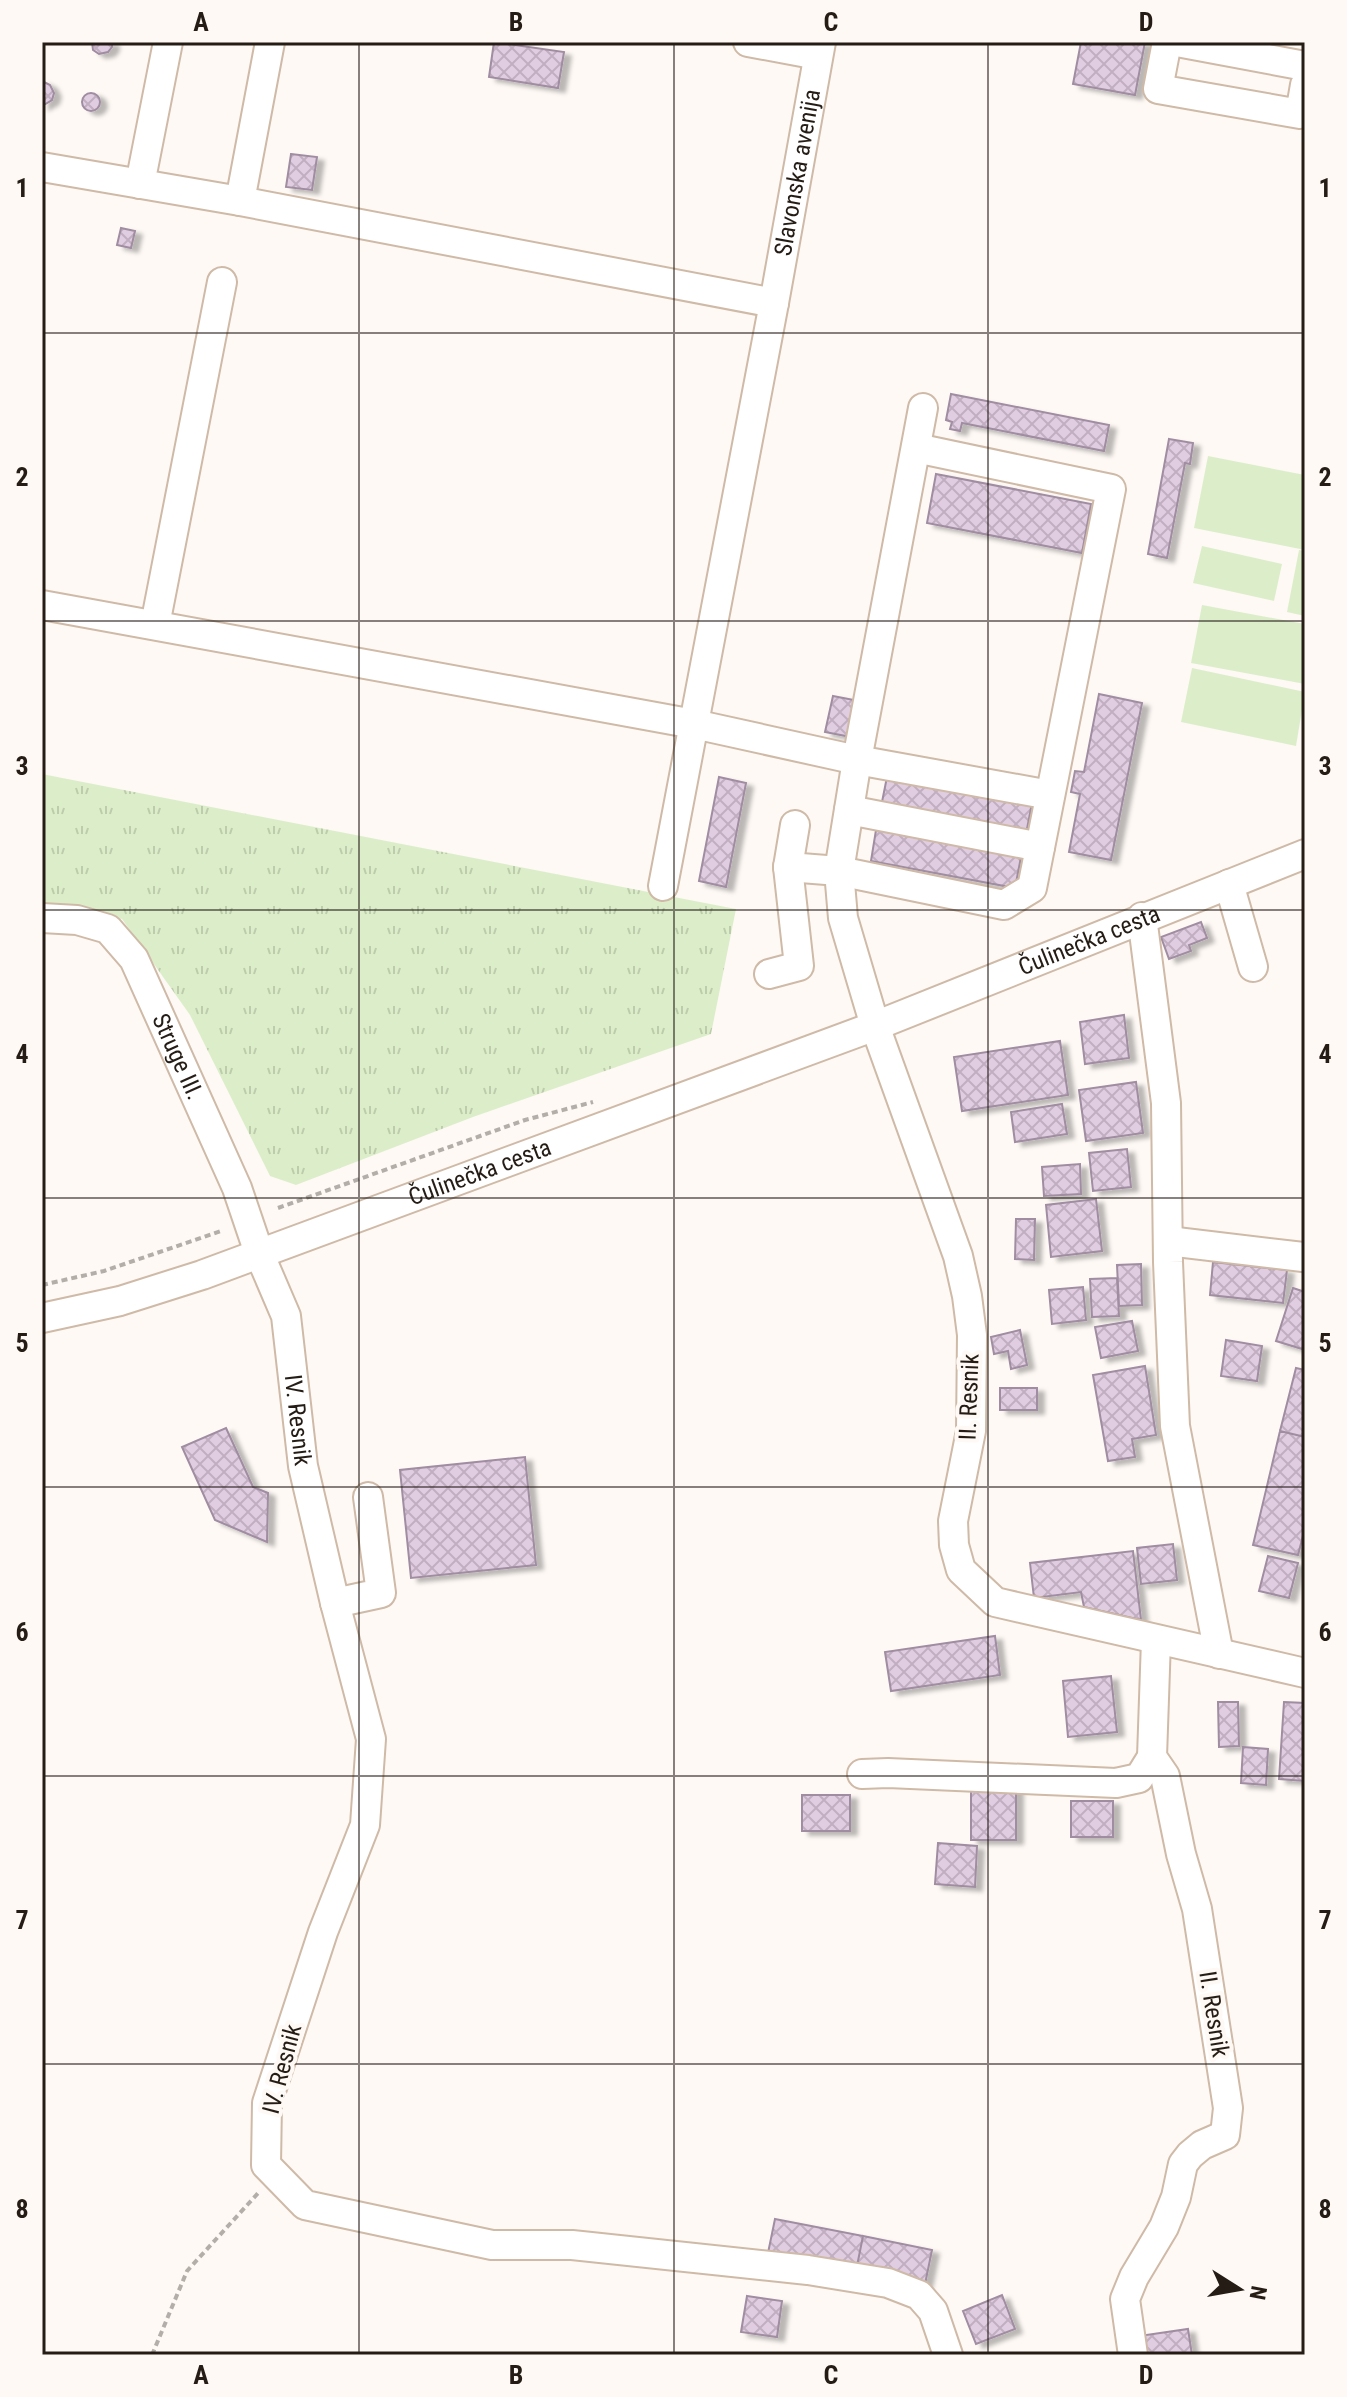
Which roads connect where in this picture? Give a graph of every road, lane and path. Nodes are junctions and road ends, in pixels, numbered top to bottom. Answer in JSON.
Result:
{"nodes":[{"id":1,"x":168,"y":42,"type":"edge"},
{"id":2,"x":270,"y":42,"type":"edge"},
{"id":3,"x":748,"y":42,"type":"edge"},
{"id":4,"x":1167,"y":42,"type":"edge"},
{"id":5,"x":1177,"y":42,"type":"edge"},
{"id":6,"x":819,"y":49,"type":"edge"},
{"id":7,"x":1305,"y":66,"type":"edge"},
{"id":8,"x":1305,"y":85,"type":"edge"},
{"id":9,"x":42,"y":167,"type":"edge"},
{"id":10,"x":140,"y":184,"type":"junction"},
{"id":11,"x":240,"y":201,"type":"junction"},
{"id":12,"x":222,"y":282,"type":"dead end"},
{"id":13,"x":774,"y":303,"type":"junction"},
{"id":14,"x":923,"y":408,"type":"dead end"},
{"id":15,"x":916,"y":448,"type":"junction"},
{"id":16,"x":42,"y":605,"type":"edge"},
{"id":17,"x":155,"y":625,"type":"junction"},
{"id":18,"x":694,"y":724,"type":"junction"},
{"id":19,"x":857,"y":760,"type":"junction"},
{"id":20,"x":1050,"y":795,"type":"junction"},
{"id":21,"x":849,"y":810,"type":"junction"},
{"id":22,"x":795,"y":825,"type":"dead end"},
{"id":23,"x":1040,"y":847,"type":"junction"},
{"id":24,"x":1305,"y":854,"type":"edge"},
{"id":25,"x":788,"y":867,"type":"junction"},
{"id":26,"x":839,"y":871,"type":"junction"},
{"id":27,"x":1229,"y":884,"type":"junction"},
{"id":28,"x":663,"y":886,"type":"dead end"},
{"id":29,"x":1142,"y":917,"type":"junction"},
{"id":30,"x":42,"y":918,"type":"edge"},
{"id":31,"x":1253,"y":967,"type":"dead end"},
{"id":32,"x":769,"y":974,"type":"dead end"},
{"id":33,"x":875,"y":1026,"type":"junction"},
{"id":34,"x":596,"y":1101,"type":"dead end"},
{"id":35,"x":278,"y":1208,"type":"dead end"},
{"id":36,"x":221,"y":1231,"type":"dead end"},
{"id":37,"x":1168,"y":1241,"type":"junction"},
{"id":38,"x":259,"y":1253,"type":"junction"},
{"id":39,"x":1303,"y":1257,"type":"dead end"},
{"id":40,"x":42,"y":1285,"type":"edge"},
{"id":41,"x":42,"y":1318,"type":"edge"},
{"id":42,"x":368,"y":1497,"type":"dead end"},
{"id":43,"x":335,"y":1603,"type":"junction"},
{"id":44,"x":1156,"y":1640,"type":"junction"},
{"id":45,"x":1219,"y":1654,"type":"junction"},
{"id":46,"x":1305,"y":1673,"type":"edge"},
{"id":47,"x":1152,"y":1757,"type":"junction"},
{"id":48,"x":862,"y":1774,"type":"dead end"},
{"id":49,"x":275,"y":2174,"type":"junction"},
{"id":50,"x":152,"y":2355,"type":"edge"},
{"id":51,"x":948,"y":2355,"type":"edge"},
{"id":52,"x":1133,"y":2355,"type":"edge"}],
"edges":[{"from":1,"to":10,"type":"street"},
{"from":2,"to":11,"type":"street"},
{"from":3,"to":6,"type":"street"},
{"from":4,"to":8,"type":"street"},
{"from":5,"to":7,"type":"street"},
{"from":6,"to":13,"type":"street","name":"Slavonska avenija"},
{"from":9,"to":10,"type":"street"},
{"from":10,"to":11,"type":"street"},
{"from":11,"to":13,"type":"street"},
{"from":12,"to":17,"type":"street"},
{"from":13,"to":18,"type":"street","name":"Slavonska avenija"},
{"from":14,"to":15,"type":"street"},
{"from":15,"to":19,"type":"street"},
{"from":15,"to":20,"type":"street"},
{"from":16,"to":17,"type":"street"},
{"from":17,"to":18,"type":"street"},
{"from":18,"to":19,"type":"street"},
{"from":18,"to":28,"type":"street","name":"Slavonska avenija"},
{"from":19,"to":20,"type":"street"},
{"from":19,"to":21,"type":"street"},
{"from":20,"to":23,"type":"street"},
{"from":21,"to":23,"type":"street"},
{"from":21,"to":26,"type":"street"},
{"from":22,"to":25,"type":"street"},
{"from":23,"to":26,"type":"street"},
{"from":24,"to":27,"type":"street","name":"Čulinečka cesta"},
{"from":25,"to":26,"type":"street"},
{"from":25,"to":32,"type":"street"},
{"from":26,"to":33,"type":"street"},
{"from":27,"to":29,"type":"street","name":"Čulinečka cesta"},
{"from":27,"to":31,"type":"street"},
{"from":29,"to":33,"type":"street","name":"Čulinečka cesta"},
{"from":29,"to":37,"type":"street"},
{"from":30,"to":38,"type":"street","name":"Struge III."},
{"from":33,"to":38,"type":"street","name":"Čulinečka cesta"},
{"from":33,"to":44,"type":"street","name":"II. Resnik"},
{"from":34,"to":35,"type":"path"},
{"from":36,"to":40,"type":"path"},
{"from":37,"to":39,"type":"street"},
{"from":37,"to":45,"type":"street"},
{"from":38,"to":41,"type":"street","name":"Čulinečka cesta"},
{"from":38,"to":43,"type":"street","name":"IV. Resnik"},
{"from":42,"to":43,"type":"street"},
{"from":43,"to":49,"type":"street","name":"IV. Resnik"},
{"from":44,"to":45,"type":"street","name":"II. Resnik"},
{"from":44,"to":47,"type":"street","name":"II. Resnik"},
{"from":45,"to":46,"type":"street","name":"II. Resnik"},
{"from":47,"to":48,"type":"street"},
{"from":47,"to":52,"type":"street","name":"II. Resnik"},
{"from":49,"to":50,"type":"path"},
{"from":49,"to":51,"type":"street"}]}
